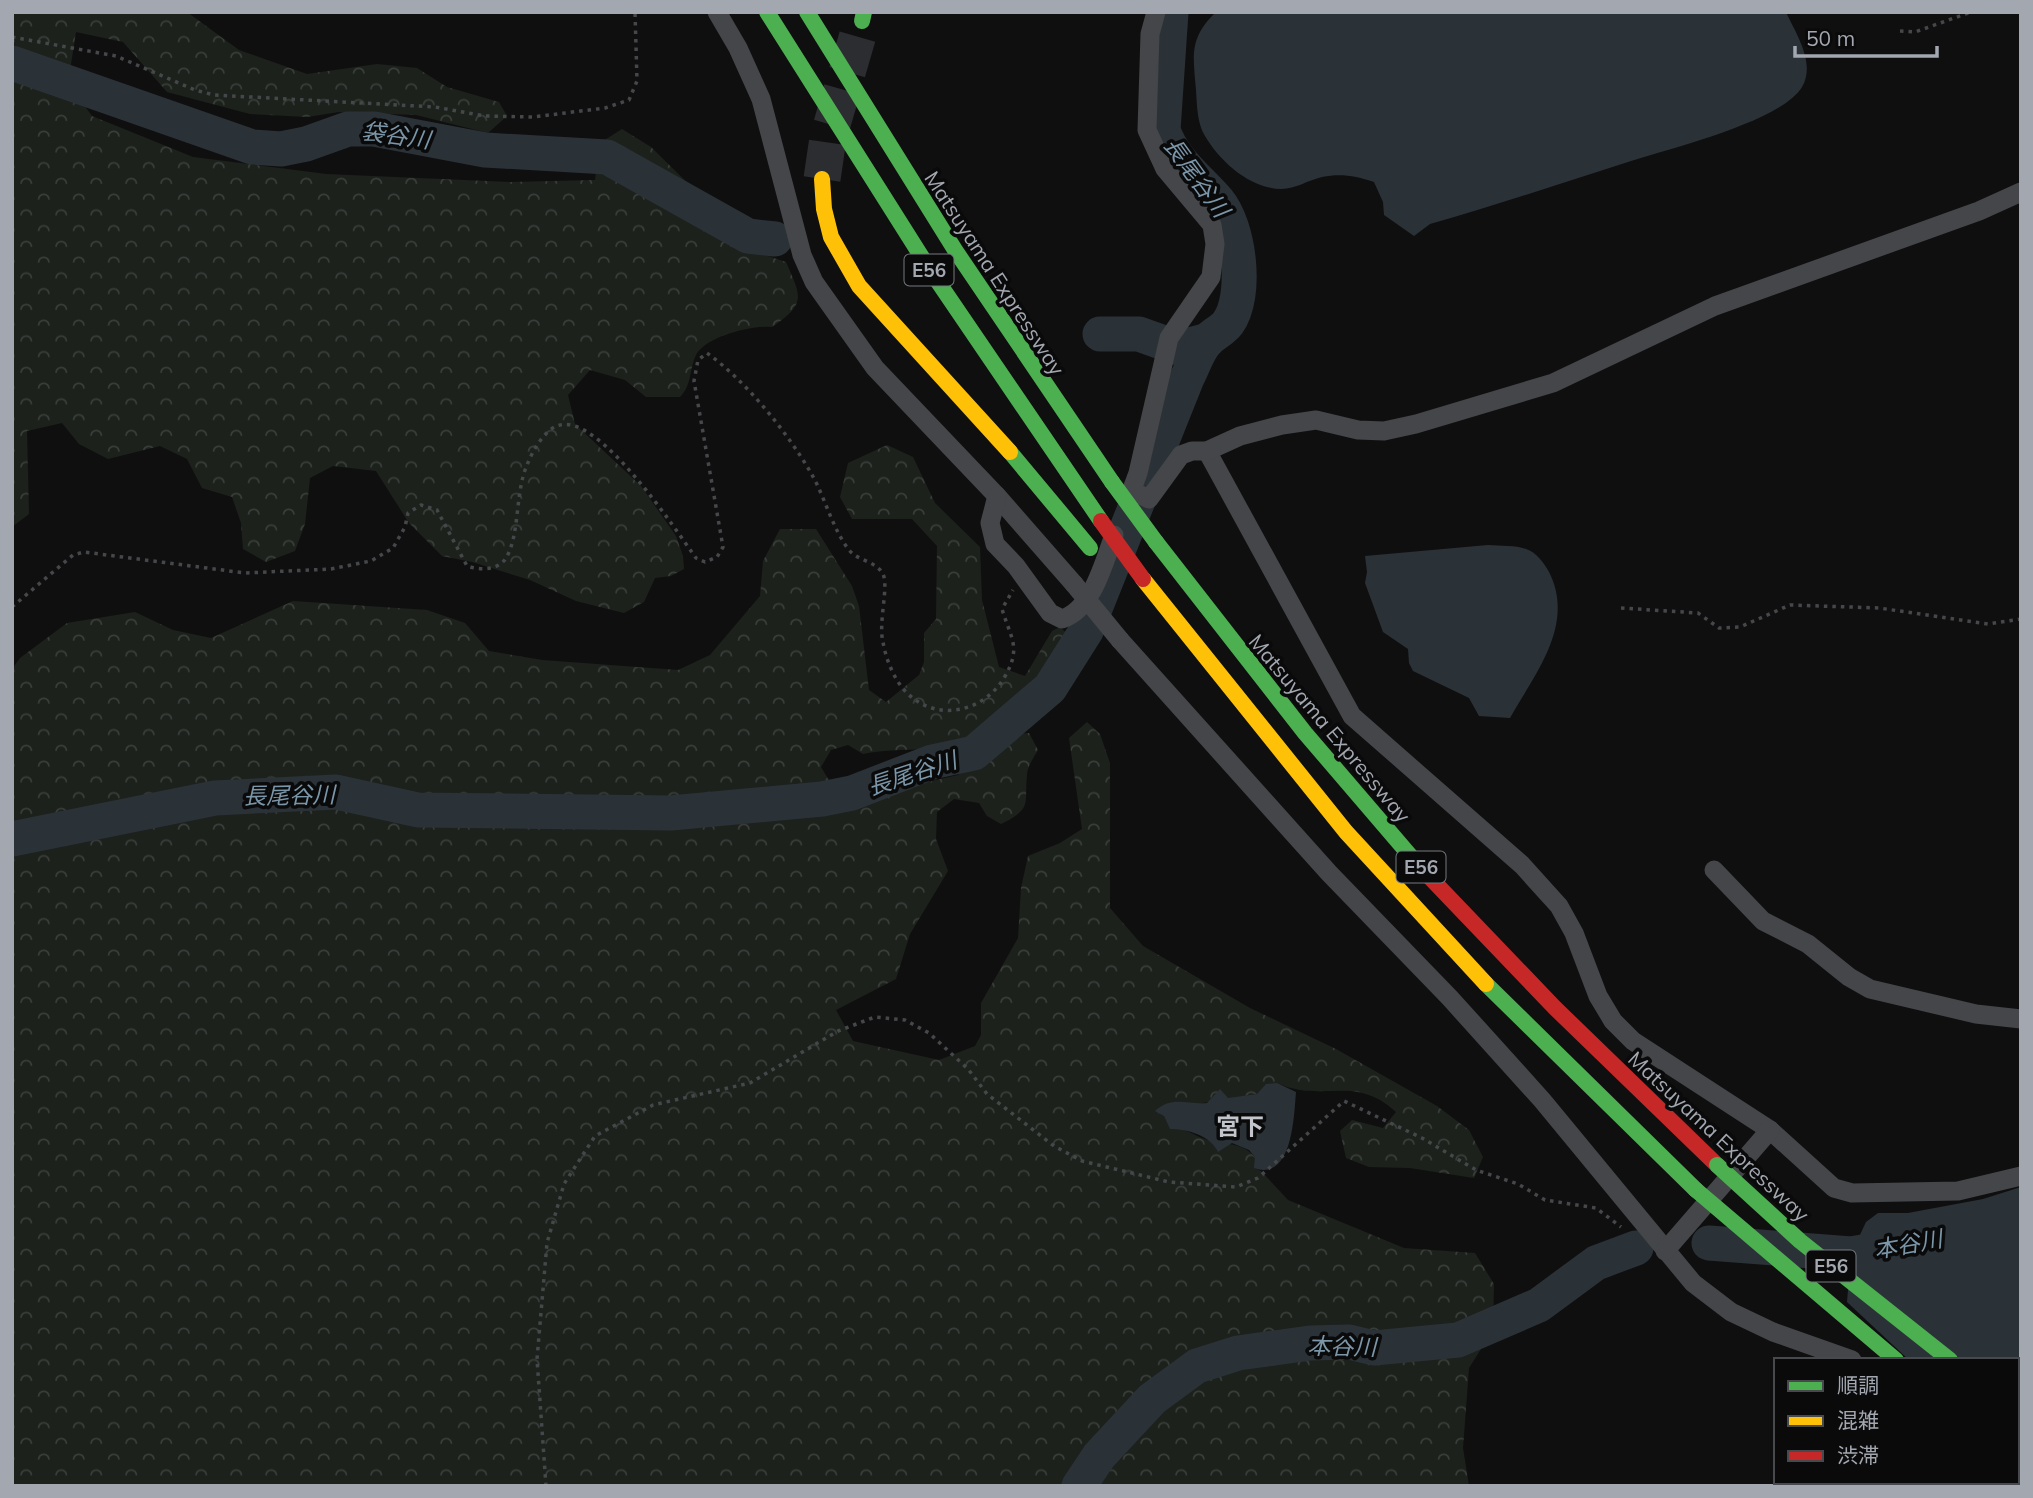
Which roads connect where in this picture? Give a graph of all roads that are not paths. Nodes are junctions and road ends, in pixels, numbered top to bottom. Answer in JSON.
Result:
{"nodes":[{"id":1,"x":717,"y":12,"type":"edge"},
{"id":2,"x":767,"y":12,"type":"edge"},
{"id":3,"x":807,"y":12,"type":"edge"},
{"id":4,"x":1156,"y":12,"type":"edge"},
{"id":5,"x":822,"y":179,"type":"tunnel mouth"},
{"id":6,"x":2021,"y":192,"type":"edge"},
{"id":7,"x":1207,"y":451,"type":"junction"},
{"id":8,"x":1140,"y":495,"type":"junction"},
{"id":9,"x":997,"y":496,"type":"junction"},
{"id":10,"x":1116,"y":580,"type":"dead end"},
{"id":11,"x":1247,"y":735,"type":"dead end"},
{"id":12,"x":1714,"y":870,"type":"dead end"},
{"id":13,"x":1459,"y":956,"type":"junction"},
{"id":14,"x":2021,"y":1019,"type":"edge"},
{"id":15,"x":1770,"y":1130,"type":"junction"},
{"id":16,"x":2021,"y":1176,"type":"edge"},
{"id":17,"x":1665,"y":1251,"type":"junction"},
{"id":18,"x":1846,"y":1358,"type":"edge"},
{"id":19,"x":1894,"y":1358,"type":"edge"},
{"id":20,"x":1947,"y":1358,"type":"edge"}],
"edges":[{"from":1,"to":9,"type":"street"},
{"from":2,"to":13,"type":"highway","number":"E56","bridge":true},
{"from":3,"to":20,"type":"highway","name":"Matsuyama Expressway","number":"E56","bridge":true},
{"from":4,"to":8,"type":"street"},
{"from":5,"to":10,"type":"highway"},
{"from":6,"to":7,"type":"street"},
{"from":7,"to":8,"type":"street"},
{"from":7,"to":15,"type":"street"},
{"from":8,"to":9,"type":"street"},
{"from":9,"to":17,"type":"street","bridge":true},
{"from":11,"to":13,"type":"highway"},
{"from":12,"to":14,"type":"street"},
{"from":13,"to":19,"type":"highway","number":"E56","bridge":true},
{"from":15,"to":16,"type":"street"},
{"from":15,"to":17,"type":"street"},
{"from":17,"to":18,"type":"street"}]}
